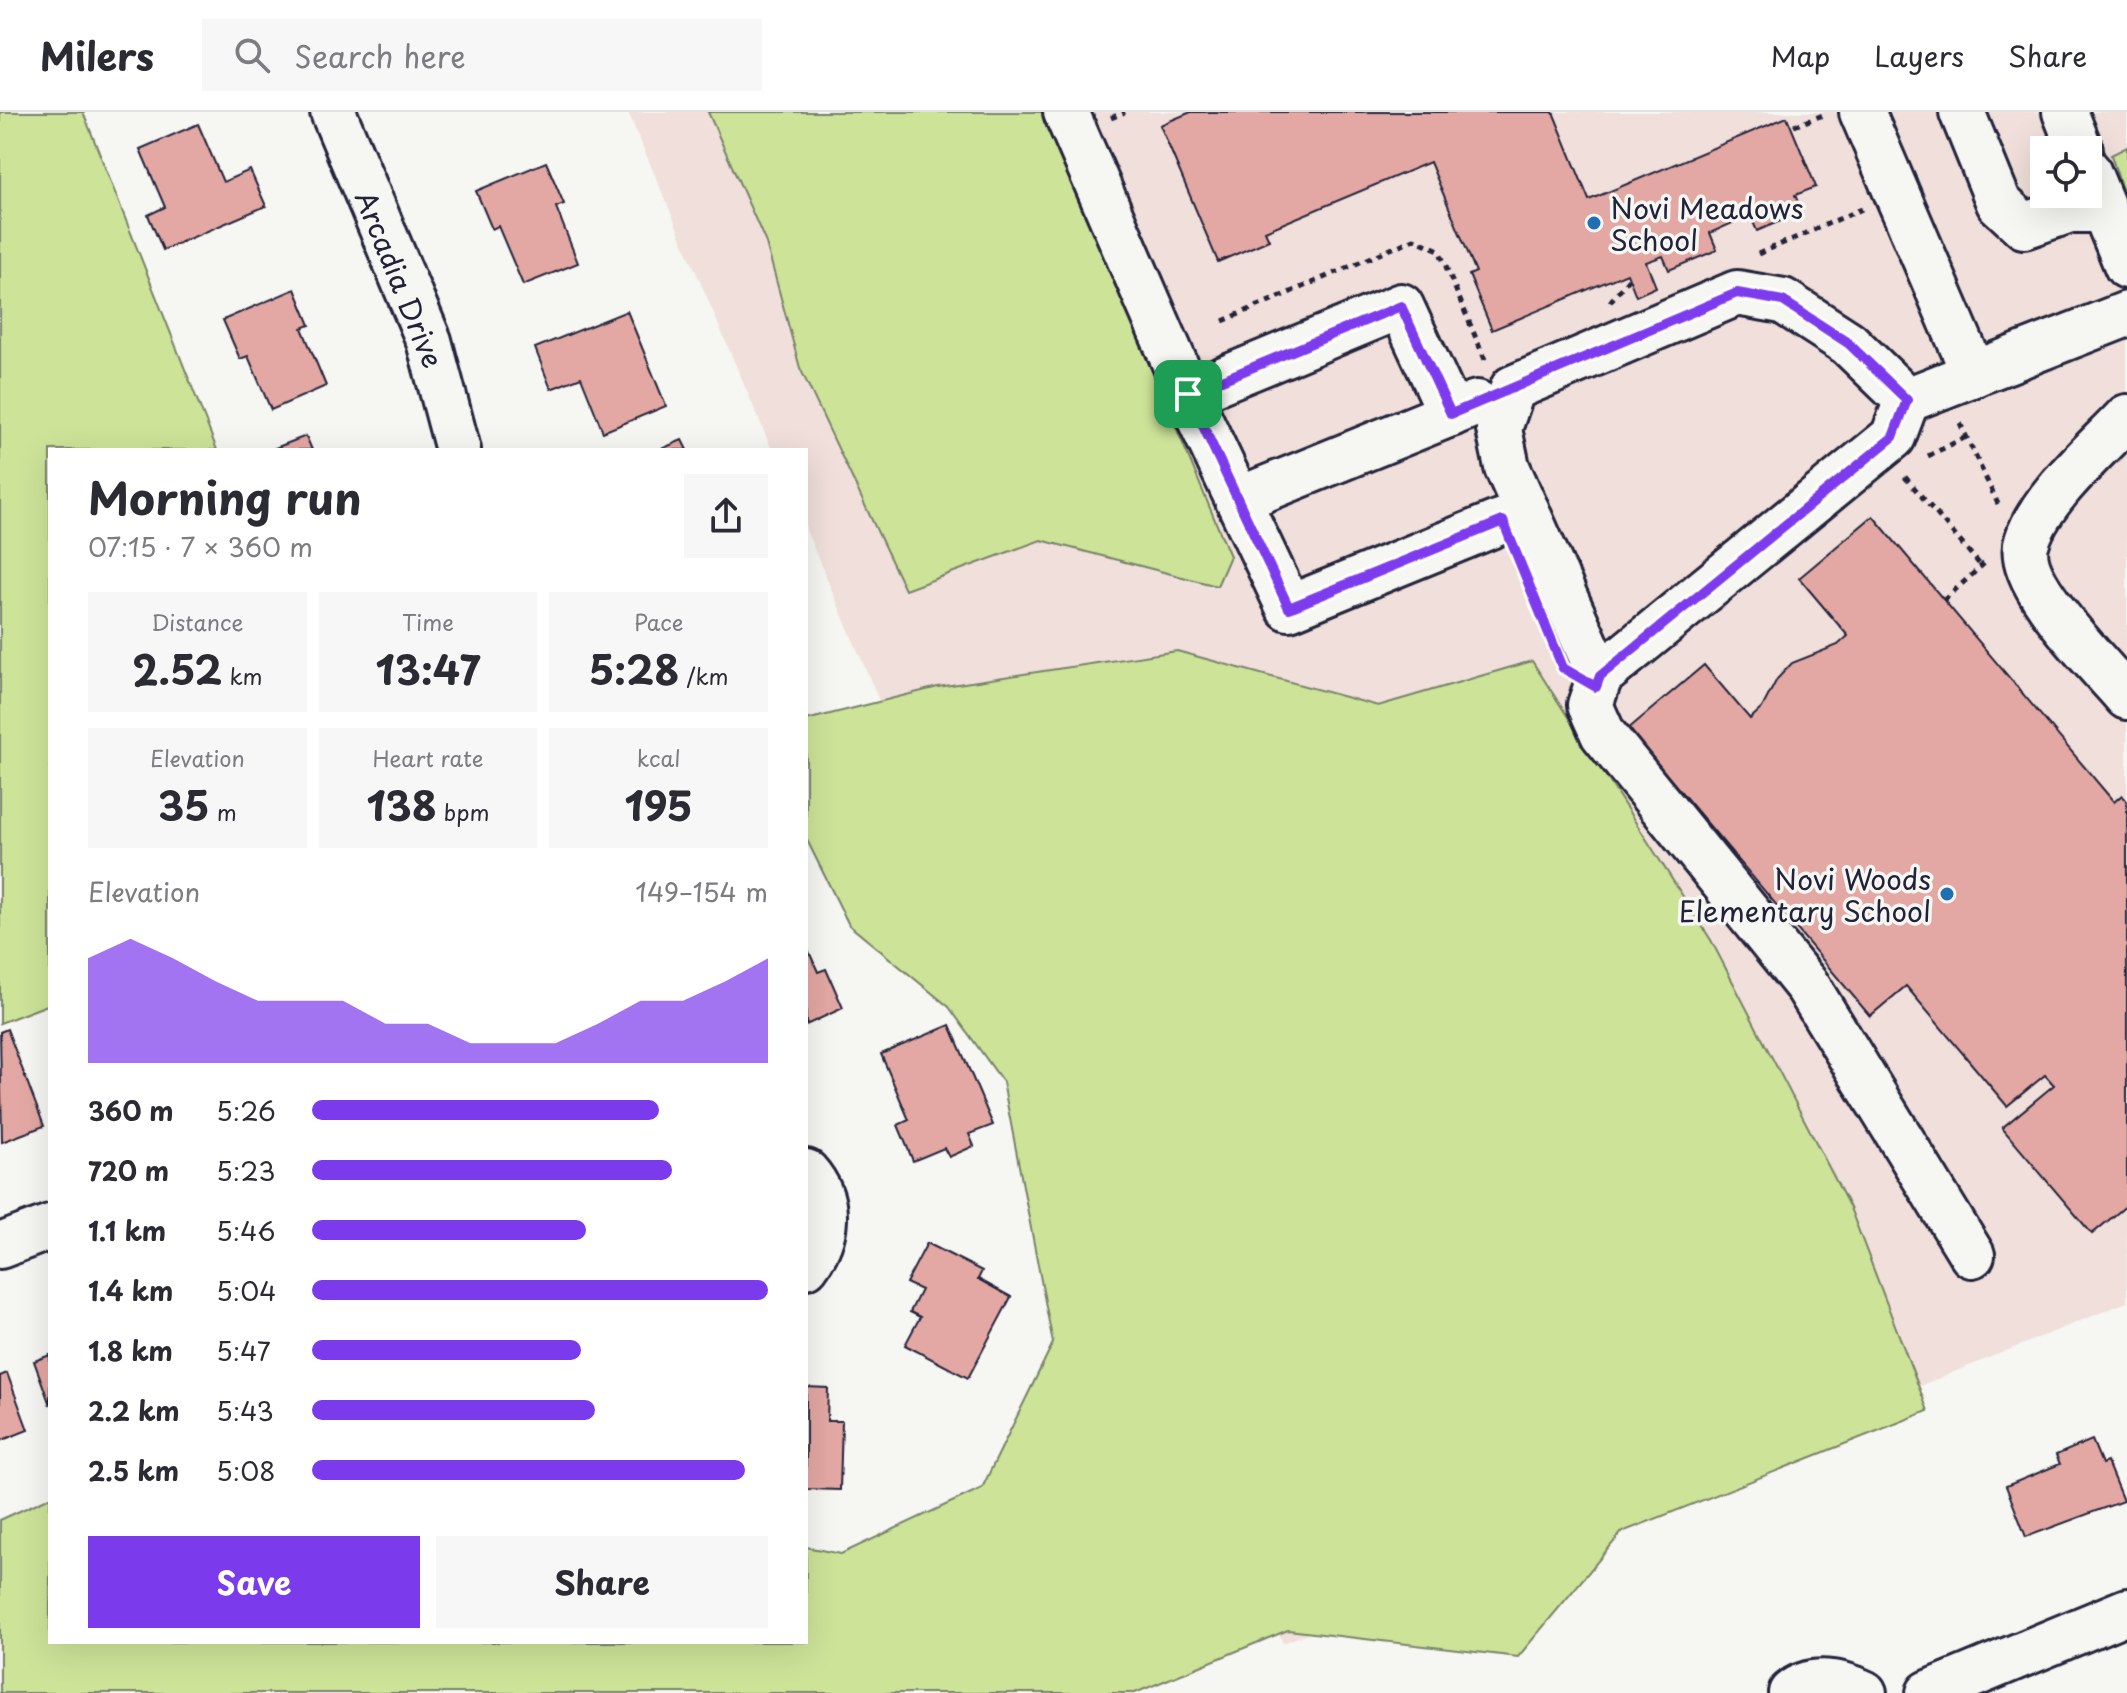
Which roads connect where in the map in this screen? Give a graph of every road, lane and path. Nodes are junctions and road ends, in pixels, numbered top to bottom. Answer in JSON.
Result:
{"nodes":[{"id":1,"x":333,"y":112,"type":"edge"},
{"id":2,"x":1066,"y":112,"type":"edge"},
{"id":3,"x":1862,"y":112,"type":"edge"},
{"id":4,"x":1962,"y":112,"type":"edge"},
{"id":5,"x":2065,"y":112,"type":"edge"},
{"id":6,"x":1828,"y":113,"type":"edge"},
{"id":7,"x":1794,"y":126,"type":"dead end"},
{"id":8,"x":2074,"y":136,"type":"edge"},
{"id":9,"x":1895,"y":190,"type":"junction"},
{"id":10,"x":2102,"y":205,"type":"edge"},
{"id":11,"x":2073,"y":208,"type":"edge"},
{"id":12,"x":1753,"y":256,"type":"dead end"},
{"id":13,"x":2127,"y":266,"type":"edge"},
{"id":14,"x":2127,"y":314,"type":"edge"},
{"id":15,"x":1223,"y":321,"type":"dead end"},
{"id":16,"x":1974,"y":374,"type":"junction"},
{"id":17,"x":1188,"y":394,"type":"junction"},
{"id":18,"x":1483,"y":400,"type":"junction"},
{"id":19,"x":1907,"y":400,"type":"junction"},
{"id":20,"x":2127,"y":417,"type":"edge"},
{"id":21,"x":1966,"y":437,"type":"dead end"},
{"id":22,"x":457,"y":448,"type":"edge"},
{"id":23,"x":1926,"y":457,"type":"dead end"},
{"id":24,"x":1238,"y":500,"type":"junction"},
{"id":25,"x":1527,"y":511,"type":"junction"},
{"id":26,"x":1600,"y":676,"type":"junction"},
{"id":27,"x":2127,"y":697,"type":"edge"},
{"id":28,"x":808,"y":1174,"type":"edge"},
{"id":29,"x":48,"y":1228,"type":"edge"},
{"id":30,"x":0,"y":1246,"type":"edge"},
{"id":31,"x":1972,"y":1255,"type":"dead end"},
{"id":32,"x":808,"y":1263,"type":"edge"},
{"id":33,"x":2126,"y":1614,"type":"edge"},
{"id":34,"x":1791,"y":1693,"type":"edge"},
{"id":35,"x":1864,"y":1693,"type":"edge"},
{"id":36,"x":1929,"y":1693,"type":"edge"}],
"edges":[{"from":1,"to":22,"type":"street","name":"Arcadia Drive"},
{"from":2,"to":17,"type":"street"},
{"from":3,"to":9,"type":"street"},
{"from":4,"to":11,"type":"street"},
{"from":5,"to":8,"type":"street"},
{"from":6,"to":7,"type":"path"},
{"from":9,"to":12,"type":"path"},
{"from":9,"to":16,"type":"street"},
{"from":10,"to":13,"type":"street"},
{"from":14,"to":16,"type":"street"},
{"from":15,"to":18,"type":"path"},
{"from":16,"to":19,"type":"street"},
{"from":17,"to":18,"type":"street"},
{"from":17,"to":24,"type":"street"},
{"from":18,"to":19,"type":"street"},
{"from":18,"to":24,"type":"street"},
{"from":18,"to":25,"type":"street"},
{"from":19,"to":26,"type":"street"},
{"from":20,"to":27,"type":"street"},
{"from":21,"to":23,"type":"path"},
{"from":24,"to":25,"type":"street"},
{"from":25,"to":26,"type":"street"},
{"from":26,"to":31,"type":"street"},
{"from":28,"to":32,"type":"street"},
{"from":29,"to":30,"type":"street"},
{"from":33,"to":36,"type":"street"},
{"from":34,"to":35,"type":"street"}]}
